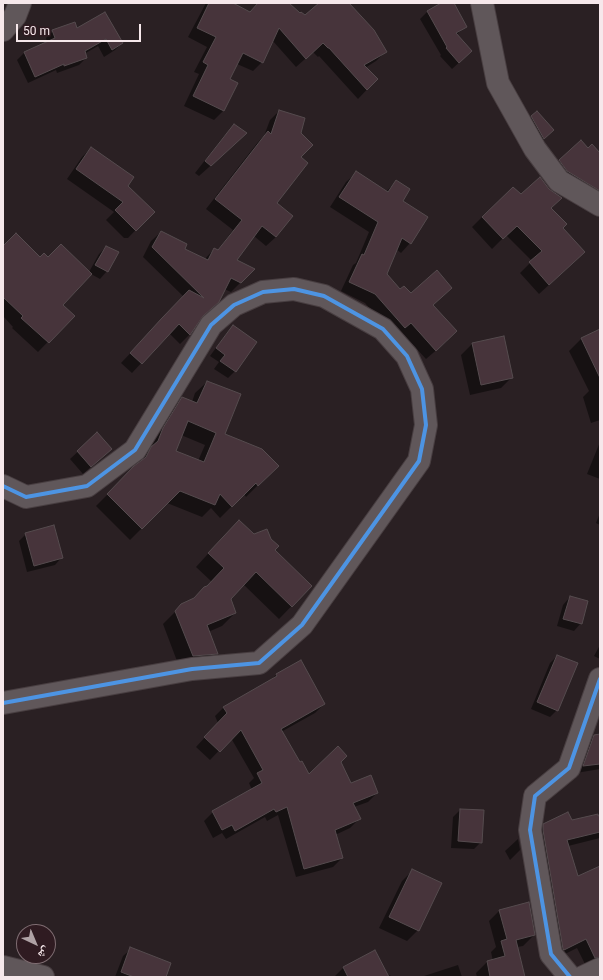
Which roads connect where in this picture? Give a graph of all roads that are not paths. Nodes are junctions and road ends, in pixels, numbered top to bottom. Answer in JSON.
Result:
{"nodes":[{"id":1,"x":20,"y":3,"type":"edge"},
{"id":2,"x":482,"y":3,"type":"edge"},
{"id":3,"x":3,"y":30,"type":"edge"},
{"id":4,"x":600,"y":205,"type":"edge"},
{"id":5,"x":3,"y":486,"type":"edge"},
{"id":6,"x":600,"y":680,"type":"edge"},
{"id":7,"x":3,"y":704,"type":"edge"},
{"id":8,"x":3,"y":967,"type":"edge"},
{"id":9,"x":600,"y":969,"type":"edge"},
{"id":10,"x":43,"y":977,"type":"edge"},
{"id":11,"x":570,"y":977,"type":"edge"},
{"id":12,"x":583,"y":977,"type":"edge"}],
"edges":[{"from":1,"to":3,"type":"street"},
{"from":2,"to":4,"type":"street"},
{"from":5,"to":7,"type":"street"},
{"from":6,"to":11,"type":"street"},
{"from":8,"to":10,"type":"street"},
{"from":9,"to":12,"type":"street"}]}
